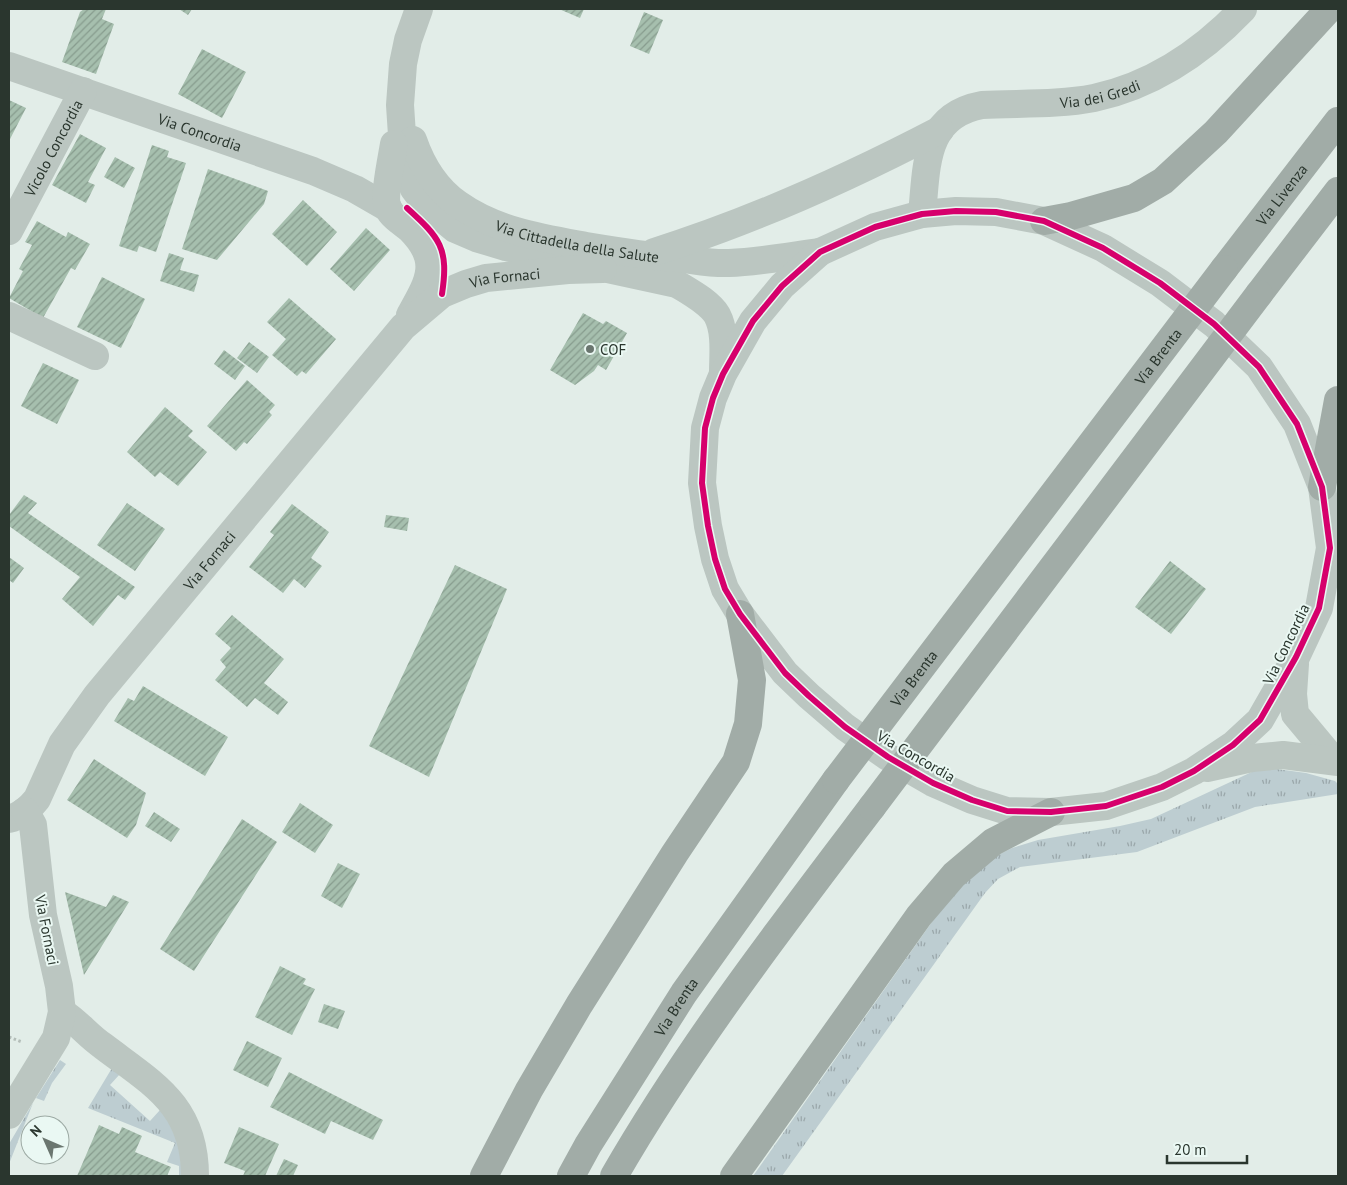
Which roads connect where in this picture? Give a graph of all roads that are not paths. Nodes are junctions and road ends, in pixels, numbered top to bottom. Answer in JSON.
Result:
{"nodes":[{"id":1,"x":419,"y":9,"type":"edge"},
{"id":2,"x":1243,"y":9,"type":"edge"},
{"id":3,"x":1329,"y":9,"type":"edge"},
{"id":4,"x":9,"y":66,"type":"edge"},
{"id":5,"x":83,"y":91,"type":"junction"},
{"id":6,"x":400,"y":105,"type":"junction"},
{"id":7,"x":1338,"y":121,"type":"edge"},
{"id":8,"x":940,"y":130,"type":"junction"},
{"id":9,"x":1338,"y":191,"type":"edge"},
{"id":10,"x":388,"y":208,"type":"junction"},
{"id":11,"x":922,"y":214,"type":"junction"},
{"id":12,"x":1044,"y":221,"type":"junction"},
{"id":13,"x":9,"y":231,"type":"edge"},
{"id":14,"x":820,"y":252,"type":"junction"},
{"id":15,"x":644,"y":256,"type":"junction"},
{"id":16,"x":603,"y":269,"type":"junction"},
{"id":17,"x":1224,"y":269,"type":"joint"},
{"id":18,"x":9,"y":316,"type":"edge"},
{"id":19,"x":403,"y":326,"type":"junction"},
{"id":20,"x":95,"y":356,"type":"dead end"},
{"id":21,"x":722,"y":374,"type":"junction"},
{"id":22,"x":1338,"y":400,"type":"edge"},
{"id":23,"x":1322,"y":486,"type":"junction"},
{"id":24,"x":740,"y":614,"type":"junction"},
{"id":25,"x":1296,"y":657,"type":"junction"},
{"id":26,"x":1338,"y":760,"type":"edge"},
{"id":27,"x":1194,"y":772,"type":"junction"},
{"id":28,"x":1051,"y":812,"type":"junction"},
{"id":29,"x":17,"y":815,"type":"edge"},
{"id":30,"x":62,"y":1012,"type":"junction"},
{"id":31,"x":9,"y":1115,"type":"edge"},
{"id":32,"x":194,"y":1176,"type":"edge"},
{"id":33,"x":484,"y":1176,"type":"edge"},
{"id":34,"x":571,"y":1176,"type":"edge"},
{"id":35,"x":614,"y":1176,"type":"edge"},
{"id":36,"x":734,"y":1176,"type":"edge"}],
"edges":[{"from":1,"to":6,"type":"street","name":"Via Cittadella della Salute"},
{"from":2,"to":8,"type":"street","name":"Via dei Gredi"},
{"from":3,"to":12,"type":"highway"},
{"from":4,"to":5,"type":"street","name":"Via Concordia"},
{"from":5,"to":10,"type":"street","name":"Via Concordia"},
{"from":5,"to":13,"type":"street","name":"Vicolo Concordia"},
{"from":6,"to":10,"type":"street"},
{"from":6,"to":15,"type":"street","name":"Via Cittadella della Salute"},
{"from":6,"to":16,"type":"street","name":"Via Cittadella della Salute"},
{"from":7,"to":17,"type":"highway","name":"Via Livenza"},
{"from":8,"to":11,"type":"street","name":"Via dei Gredi"},
{"from":8,"to":15,"type":"street","name":"Via dei Gredi"},
{"from":9,"to":35,"type":"highway","bridge":true},
{"from":10,"to":19,"type":"street","name":"Via Concordia"},
{"from":11,"to":12,"type":"street","name":"Via Concordia"},
{"from":11,"to":14,"type":"street","name":"Via Concordia"},
{"from":12,"to":23,"type":"street","name":"Via Concordia"},
{"from":14,"to":15,"type":"street","name":"Via Cittadella della Salute"},
{"from":14,"to":21,"type":"street","name":"Via Concordia"},
{"from":16,"to":19,"type":"street","name":"Via Fornaci"},
{"from":16,"to":21,"type":"street","name":"Via Cittadella della Salute"},
{"from":17,"to":34,"type":"highway","name":"Via Brenta","bridge":true},
{"from":18,"to":20,"type":"street"},
{"from":19,"to":29,"type":"street","name":"Via Fornaci"},
{"from":21,"to":24,"type":"street","name":"Via Concordia"},
{"from":22,"to":23,"type":"highway"},
{"from":23,"to":25,"type":"street","name":"Via Concordia"},
{"from":24,"to":28,"type":"street","name":"Via Concordia"},
{"from":24,"to":33,"type":"highway"},
{"from":25,"to":26,"type":"street"},
{"from":25,"to":27,"type":"street","name":"Via Concordia"},
{"from":26,"to":27,"type":"street"},
{"from":27,"to":28,"type":"street","name":"Via Concordia"},
{"from":28,"to":36,"type":"highway"},
{"from":29,"to":30,"type":"street","name":"Via Fornaci"},
{"from":30,"to":31,"type":"street","name":"Via Fornaci"},
{"from":30,"to":32,"type":"street"}]}
